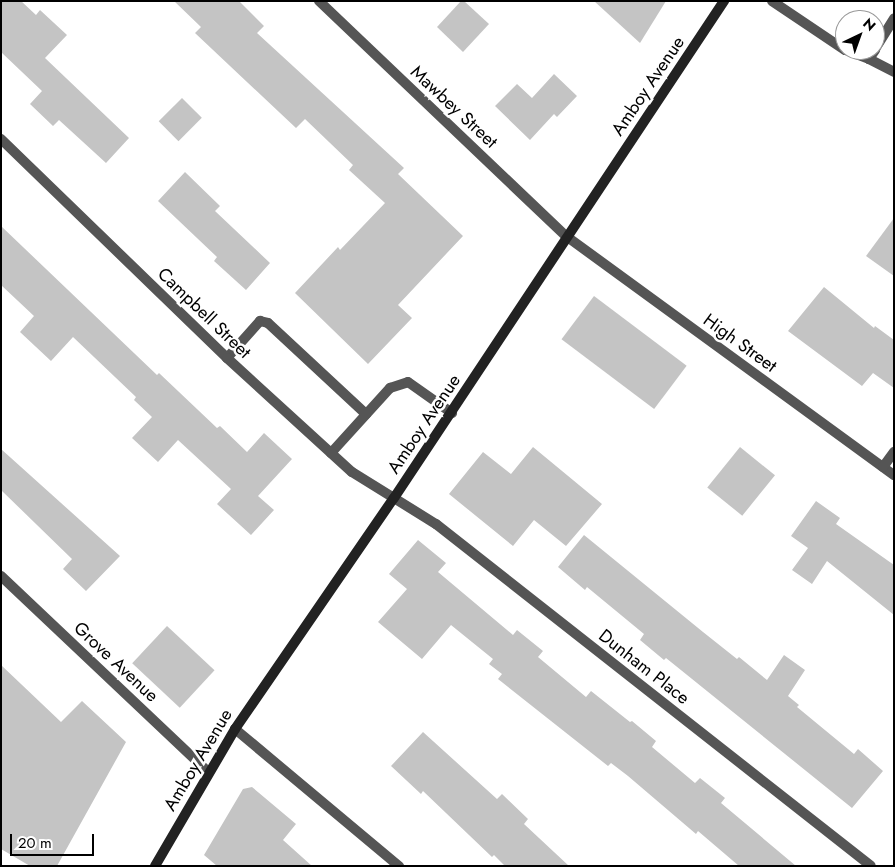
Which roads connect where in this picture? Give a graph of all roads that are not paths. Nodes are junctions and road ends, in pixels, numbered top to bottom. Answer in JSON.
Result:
{"nodes":[{"id":1,"x":319,"y":1,"type":"edge"},
{"id":2,"x":724,"y":1,"type":"edge"},
{"id":3,"x":772,"y":1,"type":"edge"},
{"id":4,"x":894,"y":19,"type":"edge"},
{"id":5,"x":885,"y":34,"type":"edge"},
{"id":6,"x":835,"y":43,"type":"edge"},
{"id":7,"x":881,"y":60,"type":"edge"},
{"id":8,"x":894,"y":72,"type":"edge"},
{"id":9,"x":1,"y":140,"type":"edge"},
{"id":10,"x":566,"y":236,"type":"junction"},
{"id":11,"x":227,"y":358,"type":"junction"},
{"id":12,"x":452,"y":413,"type":"junction"},
{"id":13,"x":366,"y":414,"type":"junction"},
{"id":14,"x":894,"y":452,"type":"edge"},
{"id":15,"x":331,"y":453,"type":"junction"},
{"id":16,"x":883,"y":467,"type":"junction"},
{"id":17,"x":894,"y":475,"type":"edge"},
{"id":18,"x":394,"y":498,"type":"junction"},
{"id":19,"x":1,"y":576,"type":"edge"},
{"id":20,"x":235,"y":729,"type":"junction"},
{"id":21,"x":208,"y":772,"type":"junction"},
{"id":22,"x":155,"y":866,"type":"edge"},
{"id":23,"x":399,"y":866,"type":"edge"},
{"id":24,"x":871,"y":866,"type":"edge"}],
"edges":[{"from":1,"to":10,"type":"street","name":"Mawbey Street"},
{"from":2,"to":10,"type":"main road","name":"Amboy Avenue"},
{"from":3,"to":6,"type":"street"},
{"from":4,"to":5,"type":"street"},
{"from":7,"to":8,"type":"street"},
{"from":9,"to":11,"type":"street","name":"Campbell Street"},
{"from":10,"to":12,"type":"main road","name":"Amboy Avenue"},
{"from":10,"to":16,"type":"street","name":"High Street"},
{"from":11,"to":13,"type":"street"},
{"from":11,"to":15,"type":"street","name":"Campbell Street"},
{"from":12,"to":13,"type":"street"},
{"from":12,"to":18,"type":"main road","name":"Amboy Avenue"},
{"from":13,"to":15,"type":"street"},
{"from":14,"to":16,"type":"street"},
{"from":15,"to":18,"type":"street","name":"Campbell Street"},
{"from":16,"to":17,"type":"street","name":"High Street"},
{"from":18,"to":20,"type":"main road","name":"Amboy Avenue"},
{"from":18,"to":24,"type":"street","name":"Dunham Place"},
{"from":19,"to":21,"type":"street","name":"Grove Avenue"},
{"from":20,"to":21,"type":"main road","name":"Amboy Avenue"},
{"from":20,"to":23,"type":"street"},
{"from":21,"to":22,"type":"main road","name":"Amboy Avenue"}]}
